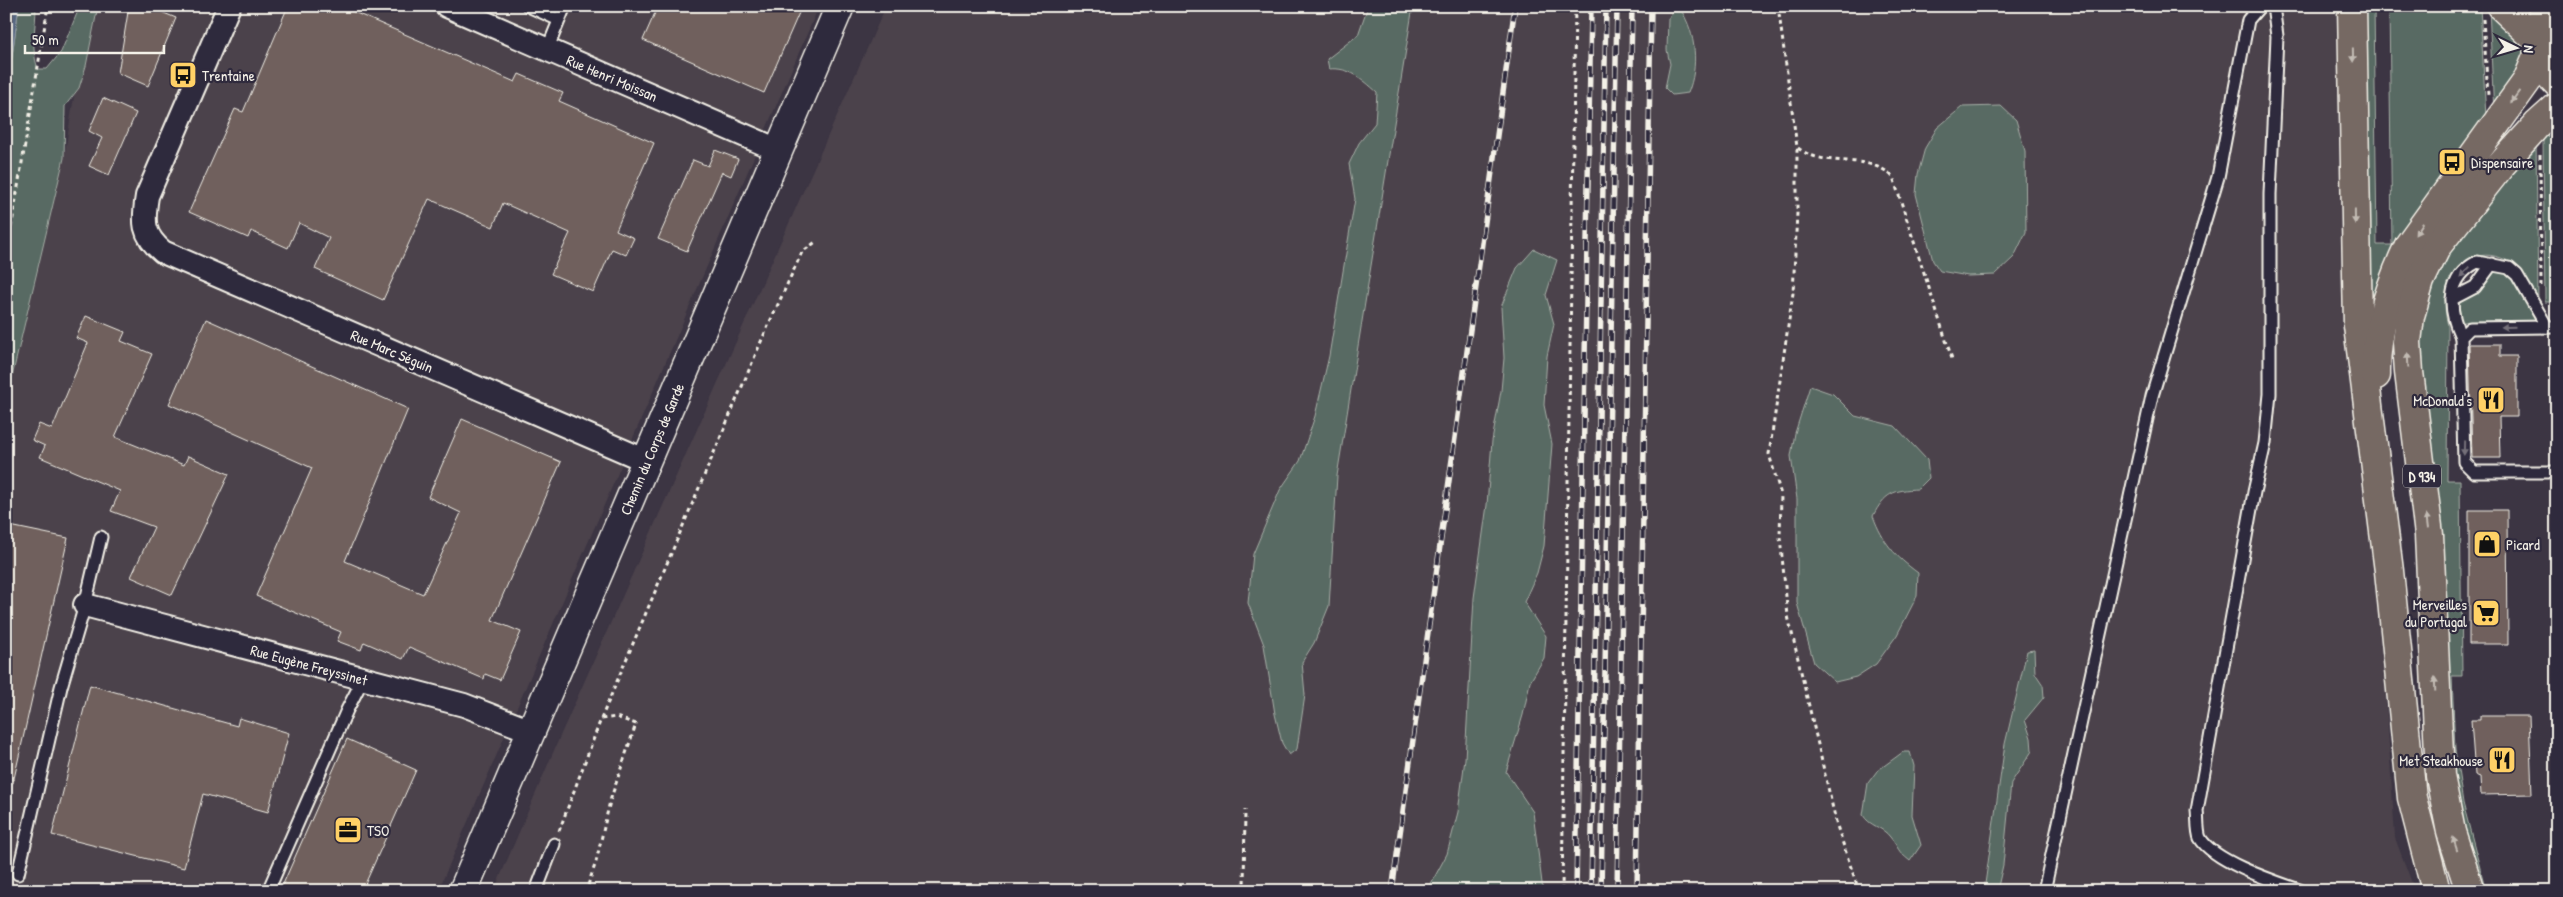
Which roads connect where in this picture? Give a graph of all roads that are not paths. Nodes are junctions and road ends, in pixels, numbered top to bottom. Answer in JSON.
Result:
{"nodes":[{"id":1,"x":229,"y":6,"type":"edge"},
{"id":2,"x":446,"y":6,"type":"edge"},
{"id":3,"x":528,"y":6,"type":"edge"},
{"id":4,"x":565,"y":6,"type":"edge"},
{"id":5,"x":840,"y":6,"type":"edge"},
{"id":6,"x":2260,"y":6,"type":"edge"},
{"id":7,"x":2273,"y":6,"type":"edge"},
{"id":8,"x":2352,"y":6,"type":"edge"},
{"id":9,"x":2547,"y":6,"type":"edge"},
{"id":10,"x":2492,"y":11,"type":"edge"},
{"id":11,"x":560,"y":20,"type":"junction"},
{"id":12,"x":2537,"y":47,"type":"junction"},
{"id":13,"x":547,"y":50,"type":"junction"},
{"id":14,"x":2557,"y":83,"type":"edge"},
{"id":15,"x":2557,"y":107,"type":"edge"},
{"id":16,"x":778,"y":150,"type":"junction"},
{"id":17,"x":2492,"y":264,"type":"junction"},
{"id":18,"x":2452,"y":299,"type":"junction"},
{"id":19,"x":2548,"y":324,"type":"edge"},
{"id":20,"x":2461,"y":337,"type":"junction"},
{"id":21,"x":647,"y":461,"type":"junction"},
{"id":22,"x":2557,"y":472,"type":"edge"},
{"id":23,"x":101,"y":537,"type":"dead end"},
{"id":24,"x":85,"y":605,"type":"junction"},
{"id":25,"x":363,"y":679,"type":"junction"},
{"id":26,"x":531,"y":731,"type":"junction"},
{"id":27,"x":2406,"y":754,"type":"junction"},
{"id":28,"x":554,"y":844,"type":"road end"},
{"id":29,"x":18,"y":874,"type":"dead end"},
{"id":30,"x":2429,"y":888,"type":"edge"},
{"id":31,"x":268,"y":891,"type":"edge"},
{"id":32,"x":463,"y":891,"type":"edge"},
{"id":33,"x":536,"y":891,"type":"edge"},
{"id":34,"x":2044,"y":891,"type":"edge"},
{"id":35,"x":2302,"y":891,"type":"edge"},
{"id":36,"x":2470,"y":891,"type":"edge"}],
"edges":[{"from":1,"to":21,"type":"street","name":"Rue Marc Séguin"},
{"from":2,"to":13,"type":"street","name":"Rue Henri Moissan"},
{"from":3,"to":11,"type":"lane"},
{"from":4,"to":11,"type":"lane"},
{"from":5,"to":16,"type":"street","name":"Chemin du Corps de Garde"},
{"from":6,"to":34,"type":"lane"},
{"from":7,"to":35,"type":"lane"},
{"from":8,"to":27,"type":"main road","number":"D 934","one_way":true},
{"from":9,"to":12,"type":"main road"},
{"from":10,"to":12,"type":"main road"},
{"from":11,"to":13,"type":"lane"},
{"from":12,"to":14,"type":"main road"},
{"from":12,"to":27,"type":"main road","number":"D 934","one_way":true},
{"from":13,"to":16,"type":"street","name":"Rue Henri Moissan"},
{"from":36,"to":15,"type":"main road","number":"D 934","one_way":true},
{"from":16,"to":21,"type":"street","name":"Chemin du Corps de Garde"},
{"from":17,"to":18,"type":"lane"},
{"from":17,"to":18,"type":"lane","one_way":true},
{"from":17,"to":19,"type":"lane"},
{"from":18,"to":20,"type":"lane"},
{"from":19,"to":20,"type":"lane","one_way":true},
{"from":20,"to":22,"type":"lane","one_way":true},
{"from":21,"to":26,"type":"street","name":"Chemin du Corps de Garde"},
{"from":23,"to":24,"type":"lane"},
{"from":24,"to":25,"type":"street","name":"Rue Eugène Freyssinet"},
{"from":24,"to":29,"type":"lane"},
{"from":25,"to":26,"type":"street","name":"Rue Eugène Freyssinet"},
{"from":25,"to":31,"type":"lane"},
{"from":26,"to":32,"type":"street","name":"Chemin du Corps de Garde"},
{"from":27,"to":30,"type":"main road","number":"D 934"},
{"from":28,"to":33,"type":"lane"}]}
